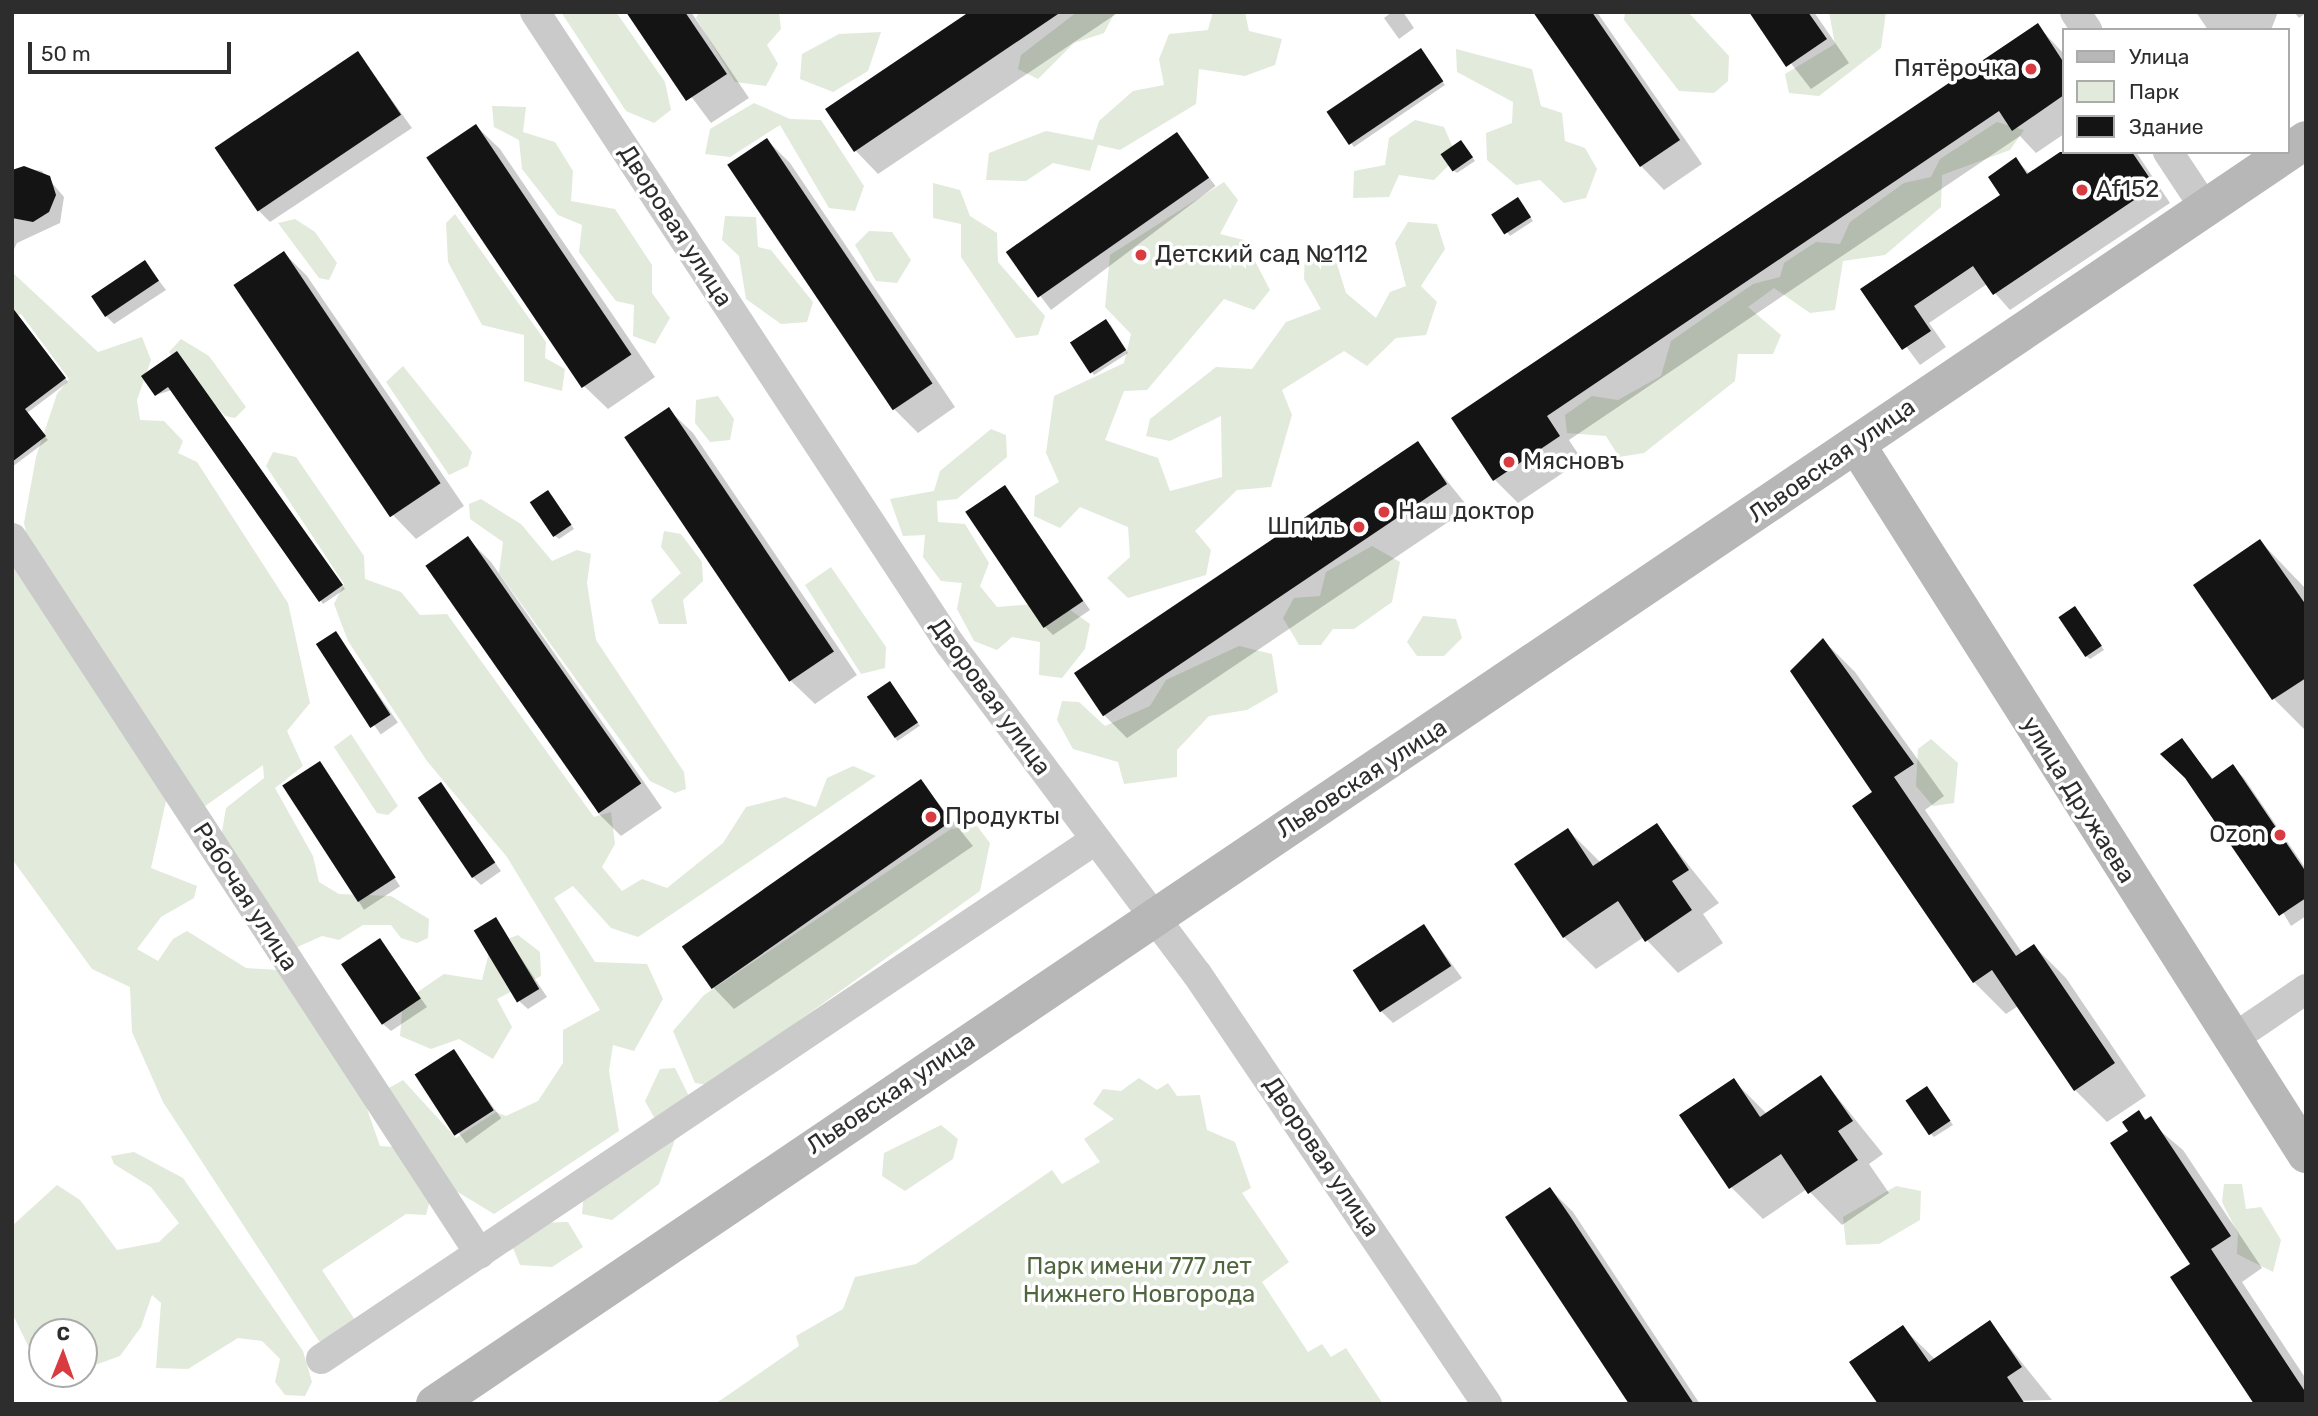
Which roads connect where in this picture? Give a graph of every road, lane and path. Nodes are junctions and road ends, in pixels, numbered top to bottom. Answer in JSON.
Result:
{"nodes":[{"id":1,"x":535,"y":12,"type":"edge"},
{"id":2,"x":2075,"y":12,"type":"edge"},
{"id":3,"x":2086,"y":28,"type":"edge"},
{"id":4,"x":2306,"y":141,"type":"edge"},
{"id":5,"x":2290,"y":152,"type":"edge"},
{"id":6,"x":2169,"y":154,"type":"edge"},
{"id":7,"x":2286,"y":154,"type":"edge"},
{"id":8,"x":2205,"y":208,"type":"junction"},
{"id":9,"x":1856,"y":443,"type":"junction"},
{"id":10,"x":12,"y":538,"type":"edge"},
{"id":11,"x":1095,"y":840,"type":"junction"},
{"id":12,"x":1153,"y":918,"type":"junction"},
{"id":13,"x":2306,"y":989,"type":"edge"},
{"id":14,"x":2231,"y":1040,"type":"junction"},
{"id":15,"x":2306,"y":1154,"type":"edge"},
{"id":16,"x":480,"y":1254,"type":"junction"},
{"id":17,"x":321,"y":1359,"type":"dead end"},
{"id":18,"x":435,"y":1404,"type":"edge"},
{"id":19,"x":1487,"y":1404,"type":"edge"}],
"edges":[{"from":1,"to":11,"type":"street","name":"Дворовая улица"},
{"from":2,"to":3,"type":"street"},
{"from":4,"to":5,"type":"main road","name":"Львовская улица"},
{"from":6,"to":8,"type":"street"},
{"from":7,"to":8,"type":"main road","name":"Львовская улица"},
{"from":8,"to":9,"type":"main road","name":"Львовская улица"},
{"from":9,"to":12,"type":"main road","name":"Львовская улица"},
{"from":9,"to":14,"type":"main road","name":"улица Дружаева"},
{"from":10,"to":16,"type":"street","name":"Рабочая улица"},
{"from":11,"to":12,"type":"street","name":"Дворовая улица"},
{"from":11,"to":16,"type":"street"},
{"from":12,"to":18,"type":"main road","name":"Львовская улица"},
{"from":12,"to":19,"type":"street","name":"Дворовая улица"},
{"from":13,"to":14,"type":"street"},
{"from":14,"to":15,"type":"main road","name":"улица Дружаева"},
{"from":16,"to":17,"type":"street"}]}
